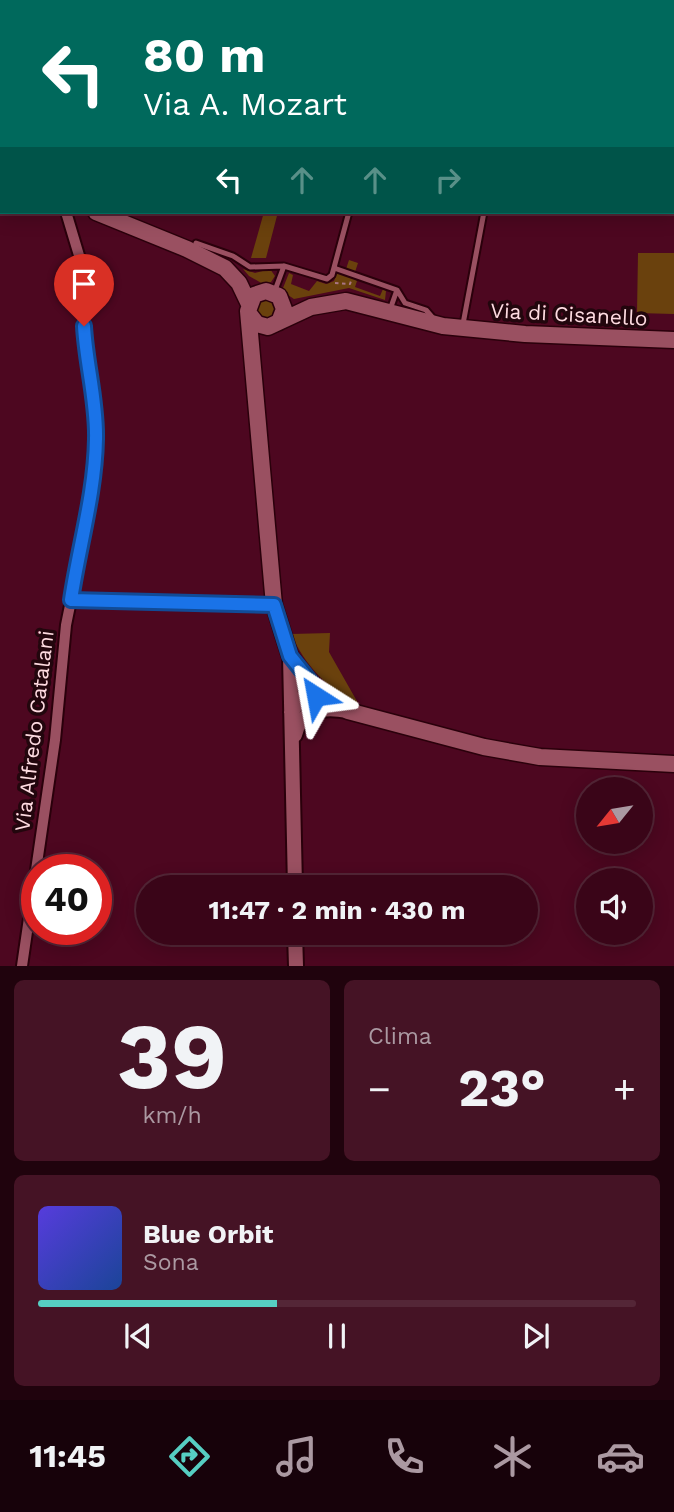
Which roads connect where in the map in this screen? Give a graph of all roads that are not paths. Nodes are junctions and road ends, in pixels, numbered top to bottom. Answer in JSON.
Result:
{"nodes":[{"id":1,"x":67,"y":214,"type":"edge"},
{"id":2,"x":102,"y":214,"type":"edge"},
{"id":3,"x":348,"y":214,"type":"edge"},
{"id":4,"x":484,"y":214,"type":"edge"},
{"id":5,"x":192,"y":246,"type":"junction"},
{"id":6,"x":284,"y":266,"type":"junction"},
{"id":7,"x":334,"y":268,"type":"junction"},
{"id":8,"x":273,"y":294,"type":"junction"},
{"id":9,"x":391,"y":301,"type":"junction"},
{"id":10,"x":249,"y":310,"type":"junction"},
{"id":11,"x":274,"y":324,"type":"junction"},
{"id":12,"x":463,"y":327,"type":"junction"},
{"id":13,"x":674,"y":340,"type":"edge"},
{"id":14,"x":255,"y":370,"type":"junction"},
{"id":15,"x":71,"y":600,"type":"junction"},
{"id":16,"x":274,"y":605,"type":"junction"},
{"id":17,"x":290,"y":656,"type":"junction"},
{"id":18,"x":318,"y":691,"type":"junction"},
{"id":19,"x":348,"y":711,"type":"junction"},
{"id":20,"x":296,"y":716,"type":"junction"},
{"id":21,"x":674,"y":764,"type":"edge"},
{"id":22,"x":295,"y":875,"type":"edge"},
{"id":23,"x":295,"y":945,"type":"edge"},
{"id":24,"x":22,"y":966,"type":"edge"},
{"id":25,"x":296,"y":966,"type":"edge"}],
"edges":[{"from":1,"to":15,"type":"street","name":"Via Alfredo Catalani"},
{"from":2,"to":5,"type":"main road"},
{"from":3,"to":7,"type":"lane"},
{"from":4,"to":12,"type":"lane"},
{"from":5,"to":6,"type":"lane"},
{"from":5,"to":8,"type":"main road"},
{"from":5,"to":10,"type":"main road"},
{"from":6,"to":7,"type":"lane"},
{"from":6,"to":8,"type":"lane"},
{"from":7,"to":9,"type":"lane"},
{"from":8,"to":9,"type":"main road","name":"Via di Cisanello"},
{"from":8,"to":10,"type":"main road"},
{"from":8,"to":11,"type":"main road"},
{"from":9,"to":11,"type":"main road","name":"Via di Cisanello"},
{"from":9,"to":12,"type":"main road","name":"Via di Cisanello"},
{"from":9,"to":12,"type":"main road","name":"Via di Cisanello"},
{"from":10,"to":11,"type":"main road"},
{"from":10,"to":14,"type":"main road"},
{"from":11,"to":14,"type":"main road"},
{"from":12,"to":13,"type":"main road","name":"Via di Cisanello"},
{"from":14,"to":16,"type":"main road"},
{"from":15,"to":16,"type":"street"},
{"from":15,"to":24,"type":"street","name":"Via Alfredo Catalani"},
{"from":16,"to":17,"type":"main road"},
{"from":17,"to":18,"type":"main road"},
{"from":17,"to":20,"type":"street"},
{"from":18,"to":19,"type":"main road"},
{"from":18,"to":20,"type":"street"},
{"from":19,"to":20,"type":"street"},
{"from":19,"to":21,"type":"main road"},
{"from":20,"to":22,"type":"street"},
{"from":23,"to":25,"type":"street"}]}
